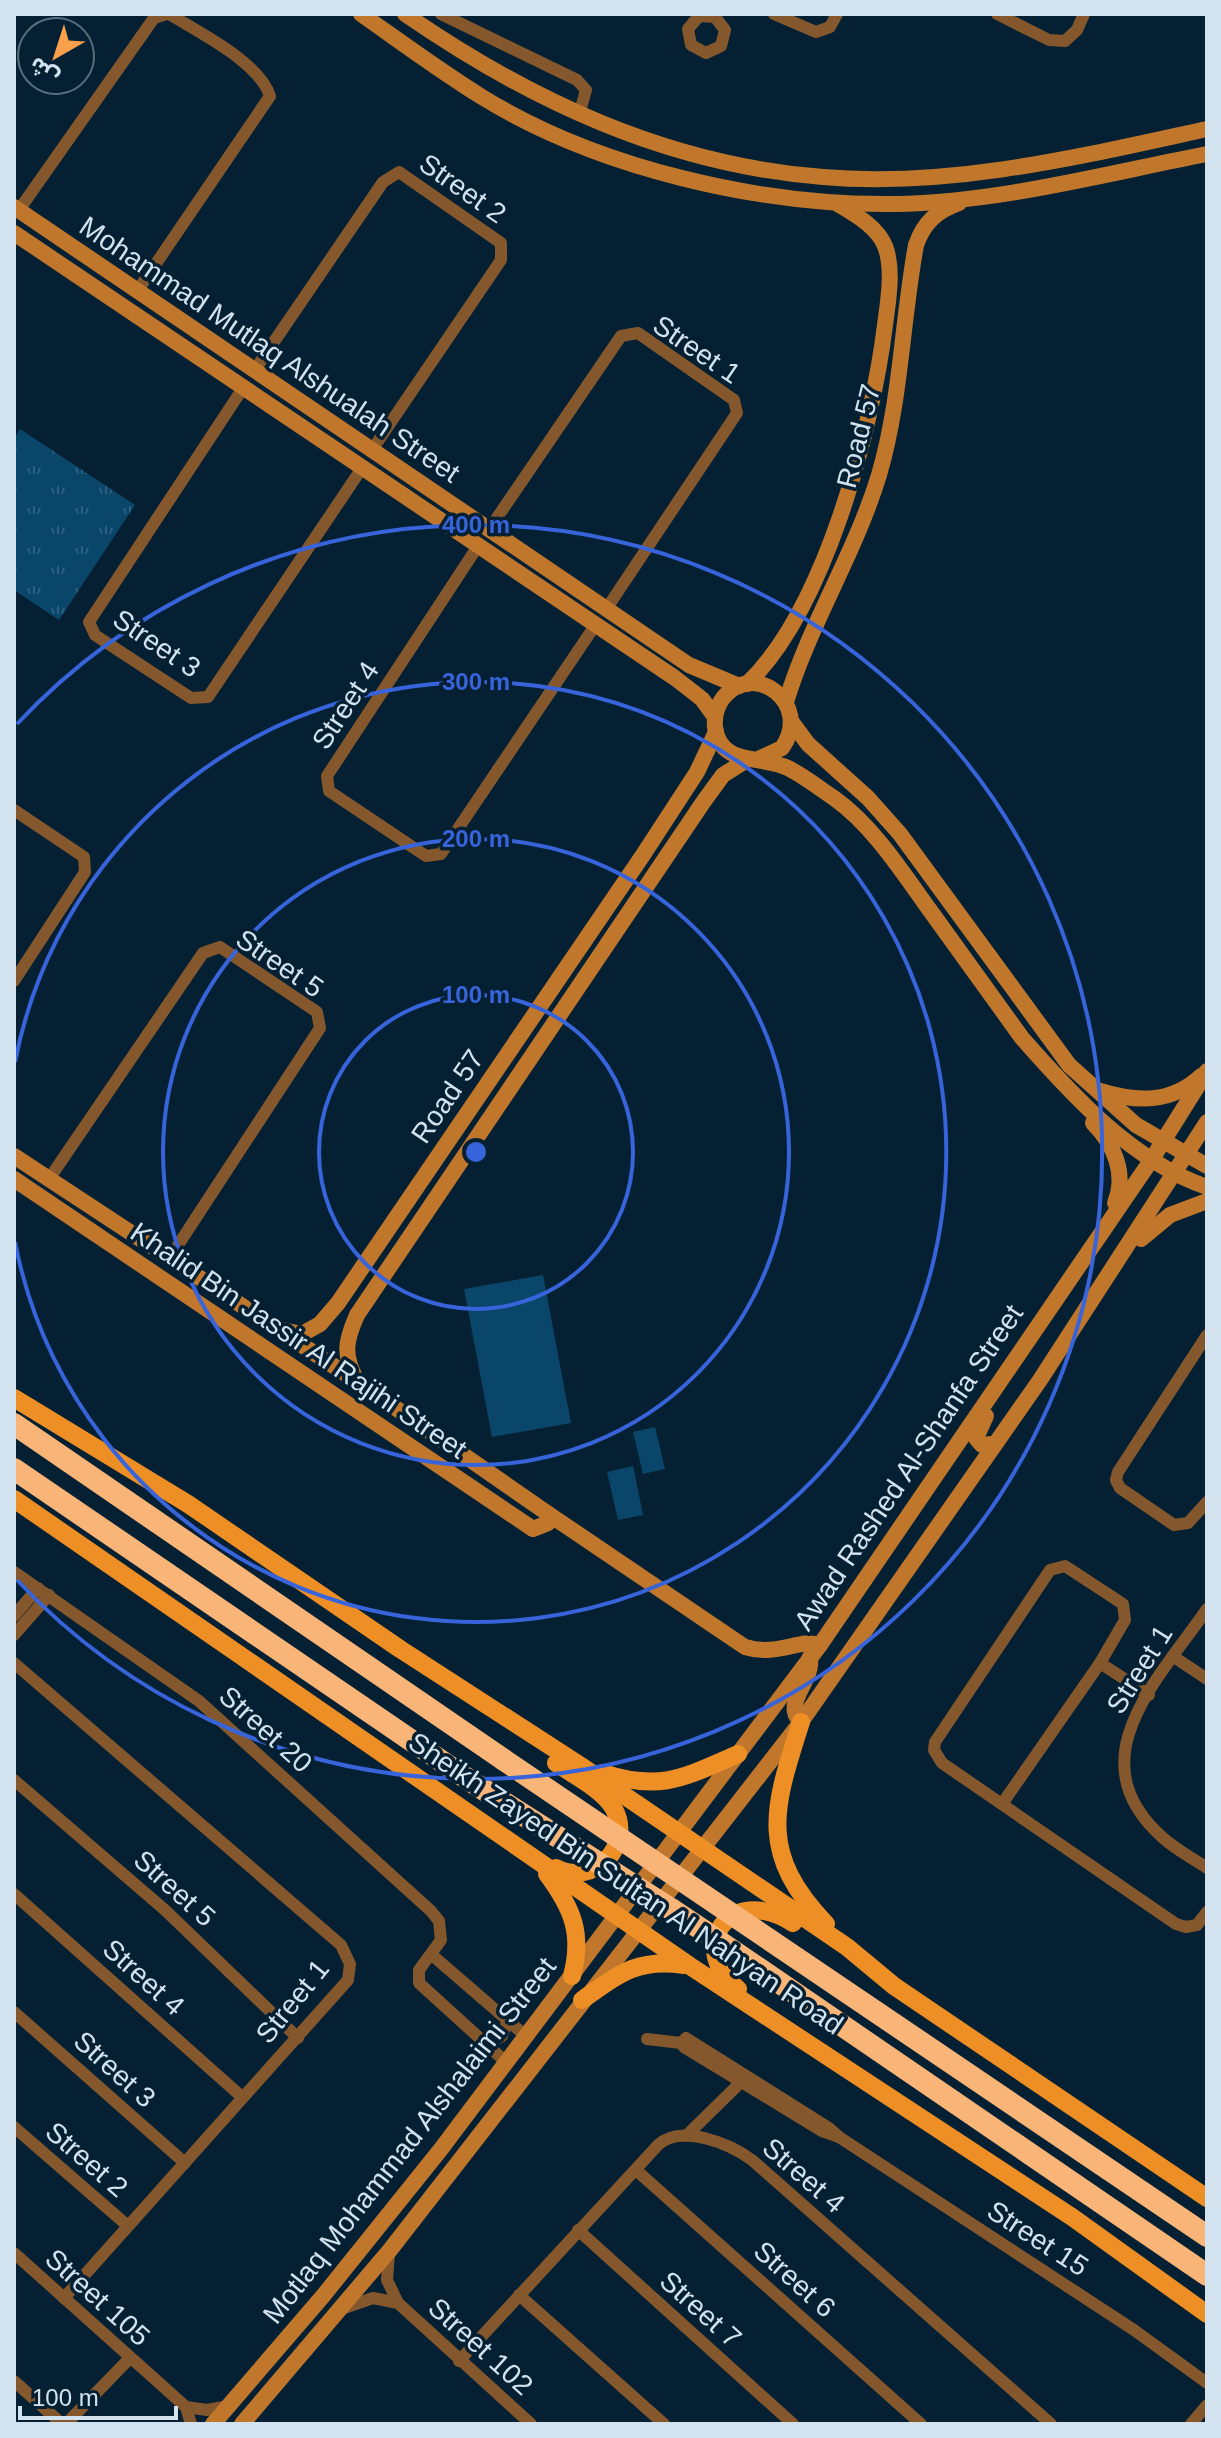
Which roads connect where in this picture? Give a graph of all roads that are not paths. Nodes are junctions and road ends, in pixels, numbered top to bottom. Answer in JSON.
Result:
{"nodes":[{"id":1,"x":168,"y":14,"type":"edge"},
{"id":2,"x":361,"y":14,"type":"edge"},
{"id":3,"x":441,"y":14,"type":"edge"},
{"id":4,"x":774,"y":14,"type":"edge"},
{"id":5,"x":837,"y":14,"type":"edge"},
{"id":6,"x":997,"y":14,"type":"edge"},
{"id":7,"x":1084,"y":14,"type":"edge"},
{"id":8,"x":408,"y":16,"type":"edge"},
{"id":9,"x":455,"y":22,"type":"junction"},
{"id":10,"x":398,"y":40,"type":"junction"},
{"id":11,"x":444,"y":40,"type":"junction"},
{"id":12,"x":579,"y":115,"type":"junction"},
{"id":13,"x":1207,"y":129,"type":"edge"},
{"id":14,"x":1182,"y":134,"type":"junction"},
{"id":15,"x":1207,"y":154,"type":"edge"},
{"id":16,"x":1183,"y":158,"type":"junction"},
{"id":17,"x":973,"y":197,"type":"junction"},
{"id":18,"x":831,"y":200,"type":"junction"},
{"id":19,"x":16,"y":209,"type":"edge"},
{"id":20,"x":14,"y":233,"type":"edge"},
{"id":21,"x":138,"y":290,"type":"junction"},
{"id":22,"x":254,"y":371,"type":"junction"},
{"id":23,"x":243,"y":388,"type":"junction"},
{"id":24,"x":306,"y":404,"type":"junction"},
{"id":25,"x":292,"y":421,"type":"junction"},
{"id":26,"x":335,"y":426,"type":"junction"},
{"id":27,"x":324,"y":443,"type":"junction"},
{"id":28,"x":372,"y":450,"type":"junction"},
{"id":29,"x":362,"y":468,"type":"junction"},
{"id":30,"x":855,"y":468,"type":"junction"},
{"id":31,"x":879,"y":473,"type":"junction"},
{"id":32,"x":490,"y":528,"type":"junction"},
{"id":33,"x":478,"y":546,"type":"junction"},
{"id":34,"x":607,"y":608,"type":"junction"},
{"id":35,"x":596,"y":624,"type":"junction"},
{"id":36,"x":743,"y":685,"type":"junction"},
{"id":37,"x":786,"y":702,"type":"junction"},
{"id":38,"x":791,"y":721,"type":"junction"},
{"id":39,"x":716,"y":724,"type":"junction"},
{"id":40,"x":751,"y":760,"type":"junction"},
{"id":41,"x":14,"y":810,"type":"edge"},
{"id":42,"x":861,"y":821,"type":"junction"},
{"id":43,"x":655,"y":836,"type":"junction"},
{"id":44,"x":673,"y":847,"type":"junction"},
{"id":45,"x":643,"y":855,"type":"junction"},
{"id":46,"x":660,"y":868,"type":"junction"},
{"id":47,"x":947,"y":896,"type":"junction"},
{"id":48,"x":14,"y":981,"type":"edge"},
{"id":49,"x":1047,"y":1066,"type":"junction"},
{"id":50,"x":1207,"y":1070,"type":"edge"},
{"id":51,"x":1091,"y":1088,"type":"junction"},
{"id":52,"x":1207,"y":1122,"type":"edge"},
{"id":53,"x":1163,"y":1142,"type":"junction"},
{"id":54,"x":14,"y":1156,"type":"edge"},
{"id":55,"x":1185,"y":1156,"type":"junction"},
{"id":56,"x":1152,"y":1159,"type":"junction"},
{"id":57,"x":1207,"y":1166,"type":"edge"},
{"id":58,"x":1174,"y":1172,"type":"junction"},
{"id":59,"x":14,"y":1179,"type":"edge"},
{"id":60,"x":49,"y":1179,"type":"junction"},
{"id":61,"x":1207,"y":1187,"type":"edge"},
{"id":62,"x":1207,"y":1201,"type":"edge"},
{"id":63,"x":1106,"y":1222,"type":"junction"},
{"id":64,"x":169,"y":1259,"type":"junction"},
{"id":65,"x":1111,"y":1274,"type":"junction"},
{"id":66,"x":338,"y":1303,"type":"junction"},
{"id":67,"x":1044,"y":1314,"type":"junction"},
{"id":68,"x":357,"y":1315,"type":"junction"},
{"id":69,"x":274,"y":1329,"type":"junction"},
{"id":70,"x":1207,"y":1335,"type":"edge"},
{"id":71,"x":358,"y":1382,"type":"junction"},
{"id":72,"x":14,"y":1398,"type":"edge"},
{"id":73,"x":14,"y":1424,"type":"edge"},
{"id":74,"x":992,"y":1444,"type":"junction"},
{"id":75,"x":14,"y":1469,"type":"edge"},
{"id":76,"x":14,"y":1499,"type":"edge"},
{"id":77,"x":1207,"y":1502,"type":"edge"},
{"id":78,"x":550,"y":1515,"type":"junction"},
{"id":79,"x":14,"y":1572,"type":"edge"},
{"id":80,"x":44,"y":1591,"type":"junction"},
{"id":81,"x":1207,"y":1609,"type":"edge"},
{"id":82,"x":14,"y":1616,"type":"edge"},
{"id":83,"x":14,"y":1635,"type":"edge"},
{"id":84,"x":400,"y":1649,"type":"junction"},
{"id":85,"x":815,"y":1651,"type":"junction"},
{"id":86,"x":1174,"y":1657,"type":"junction"},
{"id":87,"x":14,"y":1663,"type":"edge"},
{"id":88,"x":1100,"y":1663,"type":"junction"},
{"id":89,"x":1207,"y":1679,"type":"edge"},
{"id":90,"x":1149,"y":1695,"type":"junction"},
{"id":91,"x":801,"y":1722,"type":"junction"},
{"id":92,"x":354,"y":1734,"type":"junction"},
{"id":93,"x":738,"y":1754,"type":"junction"},
{"id":94,"x":581,"y":1766,"type":"junction"},
{"id":95,"x":15,"y":1783,"type":"edge"},
{"id":96,"x":1002,"y":1804,"type":"junction"},
{"id":97,"x":679,"y":1833,"type":"junction"},
{"id":98,"x":702,"y":1848,"type":"junction"},
{"id":99,"x":539,"y":1862,"type":"junction"},
{"id":100,"x":1207,"y":1868,"type":"edge"},
{"id":101,"x":641,"y":1885,"type":"joint"},
{"id":102,"x":14,"y":1894,"type":"edge"},
{"id":103,"x":664,"y":1896,"type":"joint"},
{"id":104,"x":1207,"y":1912,"type":"edge"},
{"id":105,"x":617,"y":1916,"type":"junction"},
{"id":106,"x":637,"y":1930,"type":"junction"},
{"id":107,"x":847,"y":1947,"type":"junction"},
{"id":108,"x":432,"y":1955,"type":"junction"},
{"id":109,"x":690,"y":1966,"type":"junction"},
{"id":110,"x":572,"y":1976,"type":"junction"},
{"id":111,"x":894,"y":1986,"type":"junction"},
{"id":112,"x":582,"y":2000,"type":"junction"},
{"id":113,"x":14,"y":2012,"type":"edge"},
{"id":114,"x":508,"y":2020,"type":"junction"},
{"id":115,"x":527,"y":2037,"type":"junction"},
{"id":116,"x":298,"y":2038,"type":"junction"},
{"id":117,"x":647,"y":2039,"type":"dead end"},
{"id":118,"x":681,"y":2043,"type":"junction"},
{"id":119,"x":487,"y":2045,"type":"junction"},
{"id":120,"x":507,"y":2063,"type":"junction"},
{"id":121,"x":847,"y":2069,"type":"junction"},
{"id":122,"x":742,"y":2081,"type":"junction"},
{"id":123,"x":242,"y":2097,"type":"junction"},
{"id":124,"x":14,"y":2127,"type":"edge"},
{"id":125,"x":686,"y":2136,"type":"junction"},
{"id":126,"x":839,"y":2137,"type":"junction"},
{"id":127,"x":441,"y":2149,"type":"junction"},
{"id":128,"x":185,"y":2163,"type":"junction"},
{"id":129,"x":457,"y":2163,"type":"junction"},
{"id":130,"x":636,"y":2170,"type":"junction"},
{"id":131,"x":1207,"y":2198,"type":"edge"},
{"id":132,"x":128,"y":2226,"type":"junction"},
{"id":133,"x":578,"y":2230,"type":"junction"},
{"id":134,"x":1207,"y":2236,"type":"edge"},
{"id":135,"x":390,"y":2250,"type":"junction"},
{"id":136,"x":14,"y":2253,"type":"edge"},
{"id":137,"x":1207,"y":2275,"type":"edge"},
{"id":138,"x":519,"y":2295,"type":"junction"},
{"id":139,"x":64,"y":2298,"type":"junction"},
{"id":140,"x":398,"y":2303,"type":"junction"},
{"id":141,"x":343,"y":2308,"type":"junction"},
{"id":142,"x":1207,"y":2314,"type":"edge"},
{"id":143,"x":129,"y":2359,"type":"junction"},
{"id":144,"x":459,"y":2361,"type":"junction"},
{"id":145,"x":14,"y":2381,"type":"edge"},
{"id":146,"x":1207,"y":2383,"type":"edge"},
{"id":147,"x":1207,"y":2405,"type":"edge"},
{"id":148,"x":229,"y":2406,"type":"junction"},
{"id":149,"x":186,"y":2407,"type":"junction"},
{"id":150,"x":1039,"y":2413,"type":"junction"},
{"id":151,"x":64,"y":2424,"type":"edge"},
{"id":152,"x":191,"y":2424,"type":"edge"},
{"id":153,"x":213,"y":2424,"type":"edge"},
{"id":154,"x":242,"y":2424,"type":"edge"},
{"id":155,"x":531,"y":2424,"type":"edge"},
{"id":156,"x":664,"y":2424,"type":"edge"},
{"id":157,"x":793,"y":2424,"type":"edge"},
{"id":158,"x":921,"y":2424,"type":"edge"},
{"id":159,"x":1030,"y":2424,"type":"edge"},
{"id":160,"x":1051,"y":2424,"type":"edge"},
{"id":161,"x":1191,"y":2424,"type":"edge"}],
"edges":[{"from":1,"to":19,"type":"street"},
{"from":1,"to":21,"type":"street"},
{"from":2,"to":10,"type":"street"},
{"from":3,"to":9,"type":"street"},
{"from":4,"to":5,"type":"street"},
{"from":6,"to":7,"type":"street"},
{"from":8,"to":10,"type":"street"},
{"from":8,"to":11,"type":"street"},
{"from":9,"to":11,"type":"street"},
{"from":9,"to":12,"type":"street"},
{"from":10,"to":18,"type":"street"},
{"from":11,"to":12,"type":"street"},
{"from":12,"to":14,"type":"street"},
{"from":13,"to":14,"type":"street"},
{"from":14,"to":16,"type":"street"},
{"from":15,"to":16,"type":"street"},
{"from":16,"to":17,"type":"street"},
{"from":17,"to":18,"type":"street"},
{"from":17,"to":31,"type":"street","name":"Road 57"},
{"from":18,"to":30,"type":"street","name":"Road 57"},
{"from":19,"to":21,"type":"street","name":"Mohammad Mutlaq Alshualah Street"},
{"from":20,"to":23,"type":"street","name":"Mohammad Mutlaq Alshualah Street"},
{"from":21,"to":22,"type":"street","name":"Mohammad Mutlaq Alshualah Street"},
{"from":22,"to":24,"type":"street","name":"Mohammad Mutlaq Alshualah Street"},
{"from":22,"to":28,"type":"street","name":"Street 2"},
{"from":23,"to":25,"type":"street","name":"Mohammad Mutlaq Alshualah Street"},
{"from":23,"to":29,"type":"street","name":"Street 3"},
{"from":24,"to":25,"type":"street"},
{"from":24,"to":26,"type":"street","name":"Mohammad Mutlaq Alshualah Street"},
{"from":25,"to":27,"type":"street","name":"Mohammad Mutlaq Alshualah Street"},
{"from":26,"to":27,"type":"street"},
{"from":26,"to":28,"type":"street","name":"Mohammad Mutlaq Alshualah Street"},
{"from":27,"to":29,"type":"street","name":"Mohammad Mutlaq Alshualah Street"},
{"from":28,"to":32,"type":"street","name":"Mohammad Mutlaq Alshualah Street"},
{"from":29,"to":33,"type":"street","name":"Mohammad Mutlaq Alshualah Street"},
{"from":30,"to":31,"type":"street"},
{"from":30,"to":36,"type":"street","name":"Road 57"},
{"from":31,"to":37,"type":"street","name":"Road 57"},
{"from":32,"to":34,"type":"street","name":"Mohammad Mutlaq Alshualah Street"},
{"from":32,"to":34,"type":"street","name":"Street 1"},
{"from":33,"to":35,"type":"street","name":"Mohammad Mutlaq Alshualah Street"},
{"from":33,"to":35,"type":"street","name":"Street 4"},
{"from":34,"to":36,"type":"street","name":"Mohammad Mutlaq Alshualah Street"},
{"from":35,"to":39,"type":"street","name":"Mohammad Mutlaq Alshualah Street"},
{"from":36,"to":37,"type":"street"},
{"from":36,"to":39,"type":"street"},
{"from":37,"to":38,"type":"street"},
{"from":38,"to":40,"type":"street"},
{"from":38,"to":47,"type":"street"},
{"from":39,"to":40,"type":"street"},
{"from":39,"to":43,"type":"street","name":"Road 57"},
{"from":40,"to":42,"type":"street"},
{"from":40,"to":44,"type":"street","name":"Road 57"},
{"from":41,"to":48,"type":"street"},
{"from":42,"to":47,"type":"street"},
{"from":42,"to":49,"type":"street"},
{"from":43,"to":44,"type":"street"},
{"from":43,"to":45,"type":"street","name":"Road 57"},
{"from":44,"to":46,"type":"street","name":"Road 57"},
{"from":45,"to":46,"type":"street"},
{"from":45,"to":66,"type":"street","name":"Road 57"},
{"from":46,"to":68,"type":"street","name":"Road 57"},
{"from":47,"to":51,"type":"street"},
{"from":49,"to":56,"type":"street"},
{"from":49,"to":63,"type":"street"},
{"from":50,"to":51,"type":"street"},
{"from":50,"to":53,"type":"street","name":"Awad Rashed Al-Shanfa Street"},
{"from":51,"to":53,"type":"street"},
{"from":52,"to":55,"type":"street","name":"Awad Rashed Al-Shanfa Street"},
{"from":53,"to":55,"type":"street"},
{"from":53,"to":56,"type":"street","name":"Awad Rashed Al-Shanfa Street"},
{"from":54,"to":60,"type":"street","name":"Khalid Bin Jassir Al Rajihi Street"},
{"from":55,"to":57,"type":"street"},
{"from":55,"to":58,"type":"street","name":"Awad Rashed Al-Shanfa Street"},
{"from":56,"to":58,"type":"street"},
{"from":56,"to":63,"type":"street","name":"Awad Rashed Al-Shanfa Street"},
{"from":58,"to":61,"type":"street"},
{"from":58,"to":65,"type":"street","name":"Awad Rashed Al-Shanfa Street"},
{"from":59,"to":78,"type":"street","name":"Khalid Bin Jassir Al Rajihi Street"},
{"from":60,"to":64,"type":"street","name":"Khalid Bin Jassir Al Rajihi Street"},
{"from":60,"to":64,"type":"street","name":"Street 5"},
{"from":62,"to":65,"type":"street"},
{"from":63,"to":67,"type":"street","name":"Awad Rashed Al-Shanfa Street"},
{"from":64,"to":69,"type":"street","name":"Khalid Bin Jassir Al Rajihi Street"},
{"from":65,"to":74,"type":"street","name":"Awad Rashed Al-Shanfa Street"},
{"from":66,"to":68,"type":"street"},
{"from":66,"to":69,"type":"street","name":"Road 57"},
{"from":67,"to":74,"type":"street"},
{"from":67,"to":85,"type":"street","name":"Awad Rashed Al-Shanfa Street"},
{"from":68,"to":71,"type":"street","name":"Road 57"},
{"from":69,"to":71,"type":"street","name":"Khalid Bin Jassir Al Rajihi Street"},
{"from":70,"to":77,"type":"street"},
{"from":71,"to":78,"type":"street","name":"Khalid Bin Jassir Al Rajihi Street"},
{"from":72,"to":84,"type":"main road"},
{"from":73,"to":134,"type":"highway","name":"Sheikh Zayed Bin Sultan Al Nahyan Road","bridge":true},
{"from":74,"to":91,"type":"street","name":"Awad Rashed Al-Shanfa Street"},
{"from":75,"to":137,"type":"highway","name":"Sheikh Zayed Bin Sultan Al Nahyan Road","bridge":true},
{"from":76,"to":92,"type":"main road","name":"Sheikh Zayed Bin Sultan Al Nahyan Road"},
{"from":78,"to":85,"type":"street","name":"Khalid Bin Jassir Al Rajihi Street"},
{"from":79,"to":80,"type":"street","name":"Street 20"},
{"from":80,"to":82,"type":"street"},
{"from":80,"to":83,"type":"street"},
{"from":80,"to":108,"type":"street","name":"Street 20"},
{"from":81,"to":86,"type":"street","name":"Street 1"},
{"from":84,"to":92,"type":"main road"},
{"from":84,"to":94,"type":"main road"},
{"from":85,"to":91,"type":"street"},
{"from":85,"to":93,"type":"street","name":"Awad Rashed Al-Shanfa Street"},
{"from":86,"to":89,"type":"street"},
{"from":86,"to":90,"type":"street","name":"Street 1"},
{"from":87,"to":116,"type":"street","name":"Street 1"},
{"from":88,"to":90,"type":"street"},
{"from":88,"to":96,"type":"street"},
{"from":88,"to":96,"type":"street"},
{"from":90,"to":100,"type":"street","name":"Street 1"},
{"from":91,"to":98,"type":"street","name":"Awad Rashed Al-Shanfa Street"},
{"from":91,"to":107,"type":"main road"},
{"from":92,"to":99,"type":"main road","name":"Sheikh Zayed Bin Sultan Al Nahyan Road"},
{"from":93,"to":94,"type":"main road"},
{"from":93,"to":97,"type":"street","name":"Awad Rashed Al-Shanfa Street"},
{"from":94,"to":97,"type":"main road"},
{"from":95,"to":116,"type":"street","name":"Street 5"},
{"from":96,"to":104,"type":"street"},
{"from":97,"to":98,"type":"main road"},
{"from":97,"to":101,"type":"street","name":"Awad Rashed Al-Shanfa Street"},
{"from":98,"to":103,"type":"street","name":"Awad Rashed Al-Shanfa Street"},
{"from":98,"to":107,"type":"main road"},
{"from":99,"to":105,"type":"main road","name":"Sheikh Zayed Bin Sultan Al Nahyan Road"},
{"from":99,"to":110,"type":"main road"},
{"from":101,"to":105,"type":"street","name":"Motlaq Mohammad Alshalaimi Street"},
{"from":102,"to":123,"type":"street","name":"Street 4"},
{"from":103,"to":106,"type":"street","name":"Motlaq Mohammad Alshalaimi Street"},
{"from":105,"to":106,"type":"main road","name":"Sheikh Zayed Bin Sultan Al Nahyan Road"},
{"from":105,"to":110,"type":"street","name":"Motlaq Mohammad Alshalaimi Street"},
{"from":106,"to":109,"type":"main road","name":"Sheikh Zayed Bin Sultan Al Nahyan Road"},
{"from":106,"to":112,"type":"street","name":"Motlaq Mohammad Alshalaimi Street"},
{"from":107,"to":111,"type":"main road"},
{"from":108,"to":114,"type":"street"},
{"from":108,"to":119,"type":"street","name":"Street 20"},
{"from":109,"to":112,"type":"main road"},
{"from":109,"to":121,"type":"main road","name":"Sheikh Zayed Bin Sultan Al Nahyan Road"},
{"from":110,"to":115,"type":"street","name":"Motlaq Mohammad Alshalaimi Street"},
{"from":111,"to":121,"type":"main road"},
{"from":111,"to":131,"type":"main road"},
{"from":112,"to":129,"type":"street","name":"Motlaq Mohammad Alshalaimi Street"},
{"from":113,"to":128,"type":"street","name":"Street 3"},
{"from":114,"to":115,"type":"street"},
{"from":114,"to":119,"type":"street"},
{"from":115,"to":120,"type":"street","name":"Motlaq Mohammad Alshalaimi Street"},
{"from":116,"to":123,"type":"street","name":"Street 1"},
{"from":117,"to":118,"type":"street"},
{"from":118,"to":122,"type":"street","name":"Street 15"},
{"from":118,"to":126,"type":"street","name":"Street 15"},
{"from":119,"to":120,"type":"street","name":"Street 20"},
{"from":120,"to":127,"type":"street","name":"Motlaq Mohammad Alshalaimi Street"},
{"from":121,"to":142,"type":"main road","name":"Sheikh Zayed Bin Sultan Al Nahyan Road"},
{"from":122,"to":125,"type":"street"},
{"from":122,"to":126,"type":"street","name":"Street 15"},
{"from":123,"to":128,"type":"street","name":"Street 1"},
{"from":124,"to":132,"type":"street","name":"Street 2"},
{"from":125,"to":130,"type":"street"},
{"from":125,"to":150,"type":"street","name":"Street 4"},
{"from":126,"to":146,"type":"street","name":"Street 15"},
{"from":127,"to":129,"type":"street"},
{"from":127,"to":148,"type":"street","name":"Motlaq Mohammad Alshalaimi Street"},
{"from":128,"to":132,"type":"street","name":"Street 1"},
{"from":129,"to":135,"type":"street","name":"Motlaq Mohammad Alshalaimi Street"},
{"from":130,"to":133,"type":"street"},
{"from":130,"to":158,"type":"street","name":"Street 6"},
{"from":132,"to":139,"type":"street","name":"Street 1"},
{"from":133,"to":138,"type":"street"},
{"from":133,"to":157,"type":"street","name":"Street 7"},
{"from":135,"to":140,"type":"street","name":"Street 102"},
{"from":135,"to":141,"type":"street","name":"Motlaq Mohammad Alshalaimi Street"},
{"from":136,"to":139,"type":"street","name":"Street 105"},
{"from":138,"to":144,"type":"street"},
{"from":138,"to":156,"type":"street"},
{"from":139,"to":143,"type":"street","name":"Street 105"},
{"from":140,"to":141,"type":"street","name":"Street 102"},
{"from":140,"to":144,"type":"street","name":"Street 102"},
{"from":141,"to":154,"type":"street","name":"Motlaq Mohammad Alshalaimi Street"},
{"from":143,"to":149,"type":"street","name":"Street 105"},
{"from":143,"to":151,"type":"street"},
{"from":144,"to":155,"type":"street","name":"Street 102"},
{"from":145,"to":151,"type":"street"},
{"from":147,"to":161,"type":"street"},
{"from":148,"to":149,"type":"street"},
{"from":148,"to":153,"type":"street","name":"Motlaq Mohammad Alshalaimi Street"},
{"from":149,"to":152,"type":"street"},
{"from":150,"to":159,"type":"street"},
{"from":150,"to":160,"type":"street","name":"Street 4"}]}
